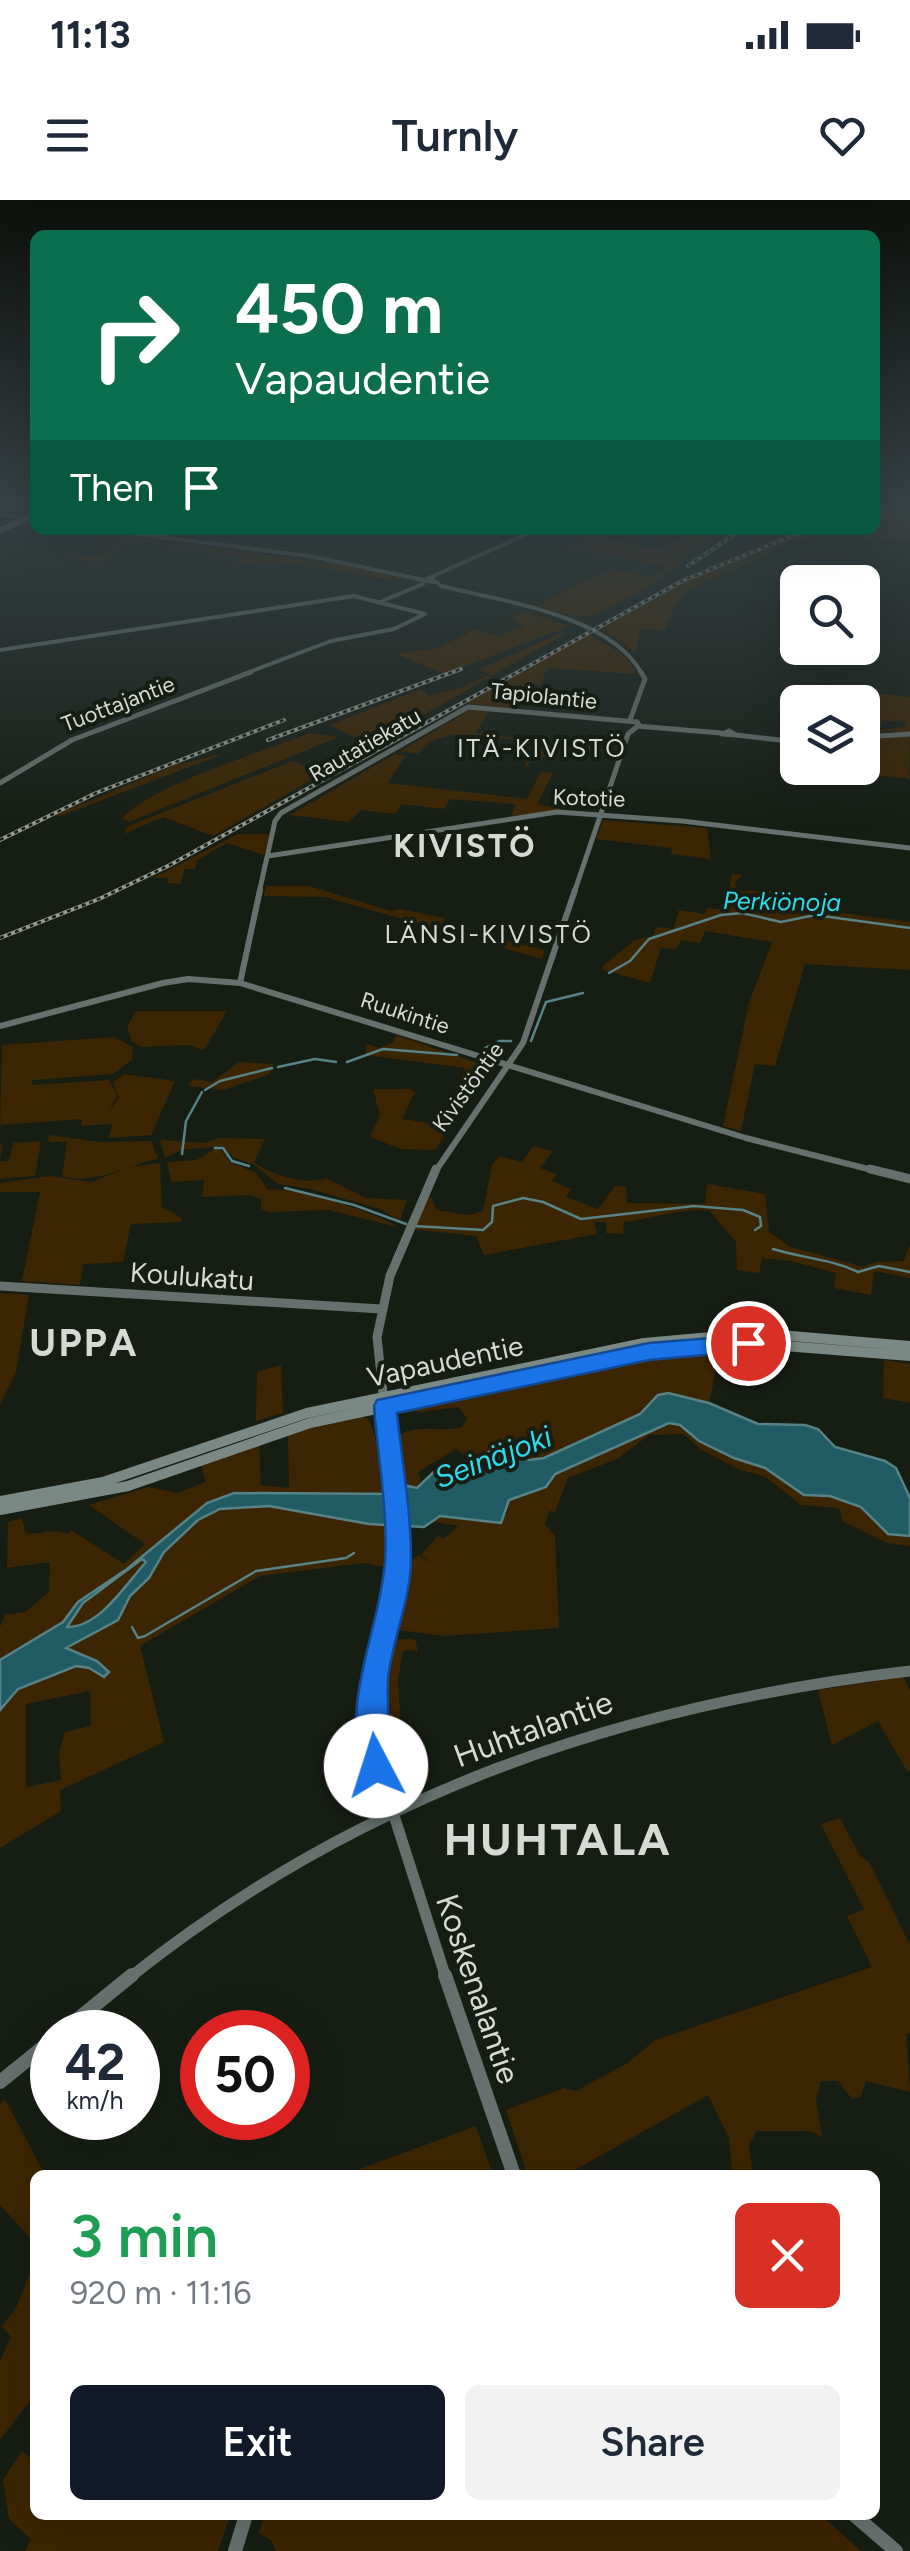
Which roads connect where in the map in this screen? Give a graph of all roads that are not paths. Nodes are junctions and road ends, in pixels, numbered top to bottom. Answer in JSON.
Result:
{"nodes":[{"id":1,"x":255,"y":611,"type":"edge"},
{"id":2,"x":415,"y":611,"type":"edge"},
{"id":3,"x":531,"y":611,"type":"edge"},
{"id":4,"x":426,"y":614,"type":"joint"},
{"id":5,"x":0,"y":650,"type":"edge"},
{"id":6,"x":472,"y":706,"type":"joint"},
{"id":7,"x":632,"y":724,"type":"junction"},
{"id":8,"x":910,"y":734,"type":"edge"},
{"id":9,"x":880,"y":736,"type":"edge"},
{"id":10,"x":780,"y":740,"type":"edge"},
{"id":11,"x":0,"y":783,"type":"edge"},
{"id":12,"x":600,"y":815,"type":"junction"},
{"id":13,"x":277,"y":817,"type":"joint"},
{"id":14,"x":910,"y":848,"type":"edge"},
{"id":15,"x":268,"y":856,"type":"junction"},
{"id":16,"x":240,"y":983,"type":"junction"},
{"id":17,"x":0,"y":1026,"type":"edge"},
{"id":18,"x":508,"y":1064,"type":"junction"},
{"id":19,"x":910,"y":1179,"type":"edge"},
{"id":20,"x":0,"y":1286,"type":"edge"},
{"id":21,"x":380,"y":1309,"type":"junction"},
{"id":22,"x":910,"y":1346,"type":"edge"},
{"id":23,"x":910,"y":1356,"type":"edge"},
{"id":24,"x":384,"y":1402,"type":"junction"},
{"id":25,"x":0,"y":1500,"type":"edge"},
{"id":26,"x":0,"y":1510,"type":"edge"},
{"id":27,"x":910,"y":1671,"type":"edge"},
{"id":28,"x":390,"y":1813,"type":"junction"},
{"id":29,"x":91,"y":2010,"type":"edge"},
{"id":30,"x":30,"y":2058,"type":"edge"},
{"id":31,"x":0,"y":2082,"type":"edge"},
{"id":32,"x":512,"y":2170,"type":"edge"},
{"id":33,"x":244,"y":2520,"type":"edge"},
{"id":34,"x":860,"y":2520,"type":"edge"},
{"id":35,"x":235,"y":2551,"type":"edge"},
{"id":36,"x":896,"y":2551,"type":"edge"}],
"edges":[{"from":1,"to":5,"type":"street"},
{"from":2,"to":4,"type":"street"},
{"from":3,"to":7,"type":"street","name":"Kivistöntie"},
{"from":4,"to":11,"type":"street","name":"Tuottajantie"},
{"from":6,"to":7,"type":"street","name":"Tapiolantie"},
{"from":6,"to":13,"type":"street","name":"Rautatiekatu"},
{"from":7,"to":10,"type":"street","name":"Tapiolantie"},
{"from":7,"to":12,"type":"street","name":"Kivistöntie"},
{"from":8,"to":9,"type":"street"},
{"from":12,"to":14,"type":"street","name":"Kototie"},
{"from":12,"to":15,"type":"street","name":"Kototie"},
{"from":12,"to":18,"type":"street","name":"Kivistöntie"},
{"from":13,"to":15,"type":"street"},
{"from":15,"to":16,"type":"street"},
{"from":16,"to":17,"type":"street","name":"Ruukintie"},
{"from":16,"to":18,"type":"street","name":"Ruukintie"},
{"from":18,"to":19,"type":"street","name":"Ruukintie"},
{"from":18,"to":21,"type":"street","name":"Kivistöntie"},
{"from":20,"to":21,"type":"street","name":"Koulukatu"},
{"from":21,"to":24,"type":"street","name":"Kivistöntie"},
{"from":22,"to":24,"type":"main road","name":"Vapaudentie"},
{"from":23,"to":24,"type":"main road","name":"Vapaudentie"},
{"from":24,"to":25,"type":"main road","name":"Vapaudentie"},
{"from":24,"to":26,"type":"main road","name":"Vapaudentie"},
{"from":24,"to":28,"type":"street","name":"Koskenalantie"},
{"from":27,"to":28,"type":"street","name":"Huhtalantie"},
{"from":28,"to":29,"type":"street","name":"Huhtalantie"},
{"from":28,"to":32,"type":"street","name":"Koskenalantie"},
{"from":30,"to":31,"type":"street"},
{"from":33,"to":35,"type":"street"},
{"from":34,"to":36,"type":"street"}]}
